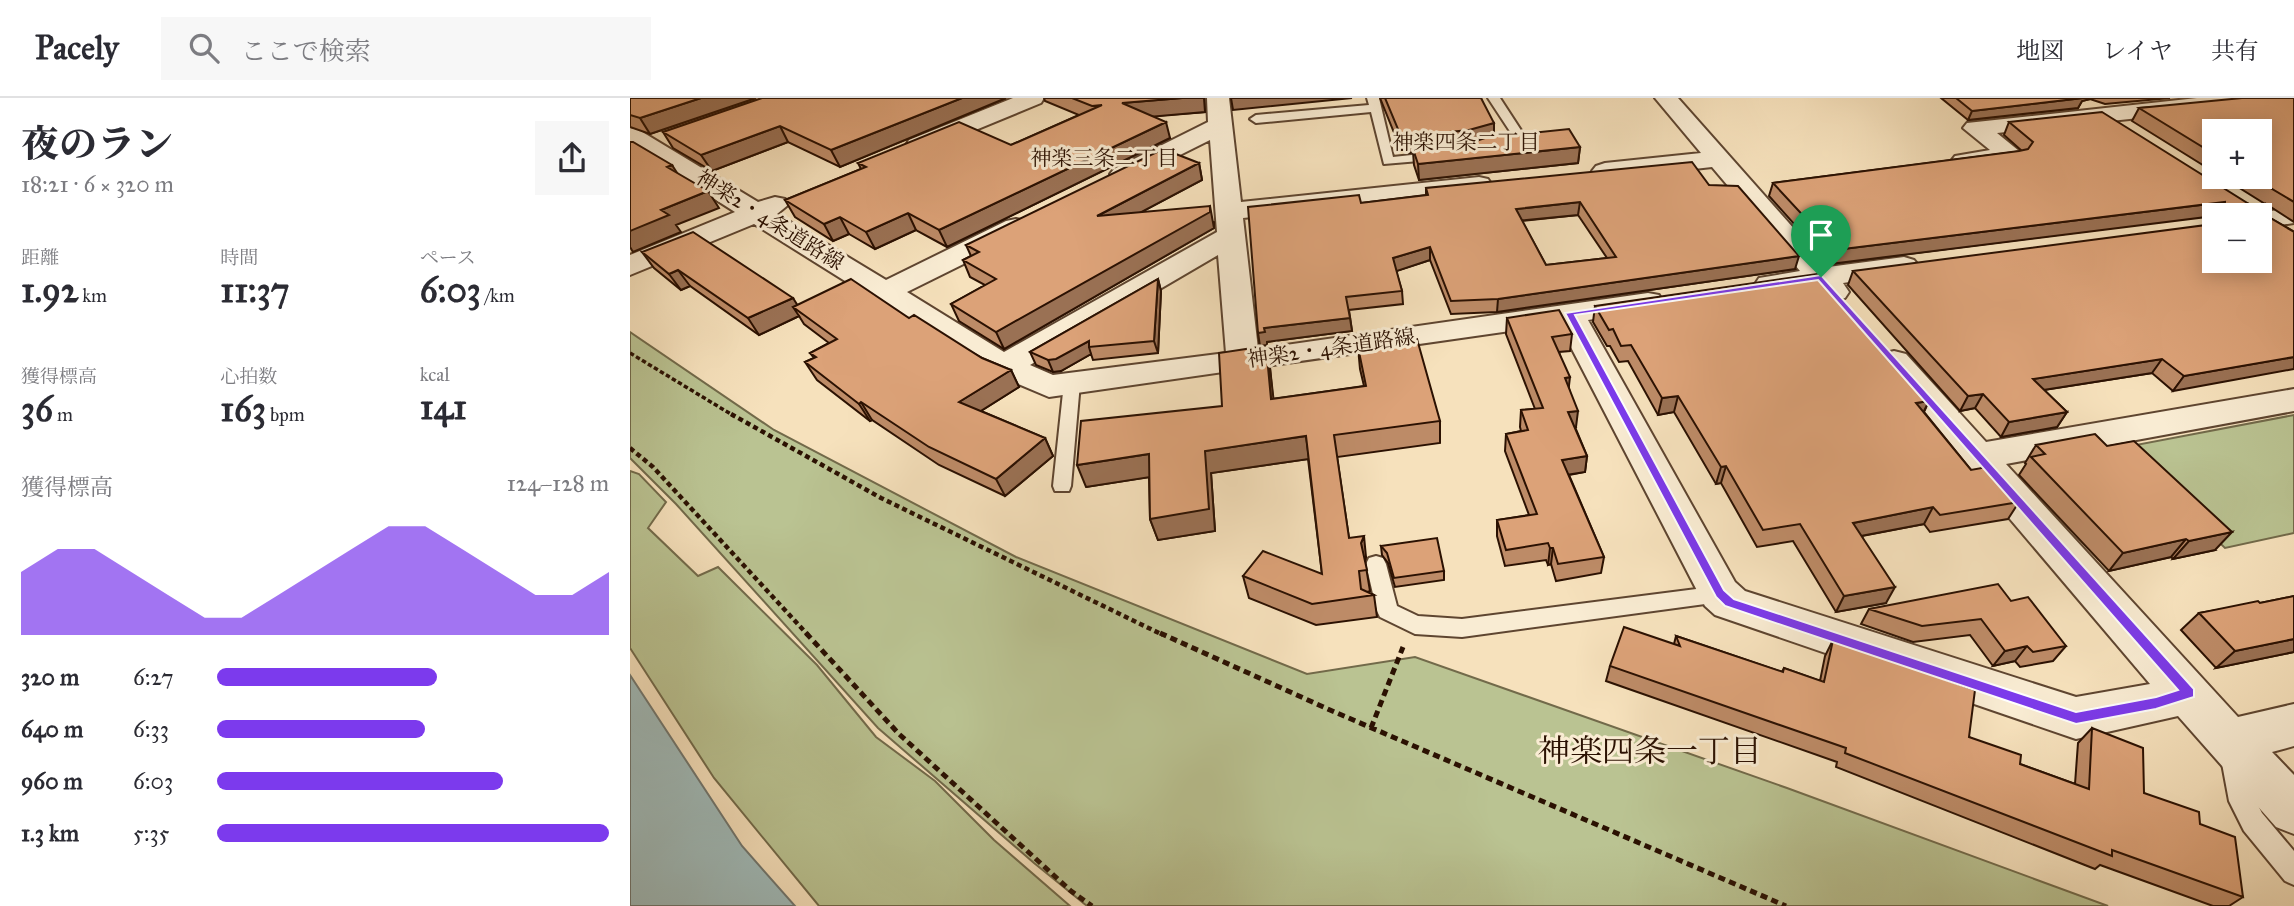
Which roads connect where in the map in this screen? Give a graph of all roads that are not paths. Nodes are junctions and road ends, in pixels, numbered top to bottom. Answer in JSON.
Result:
{"nodes":[{"id":1,"x":1033,"y":98,"type":"edge"},
{"id":2,"x":1494,"y":98,"type":"edge"},
{"id":3,"x":1666,"y":98,"type":"edge"},
{"id":4,"x":2074,"y":98,"type":"edge"},
{"id":5,"x":2263,"y":98,"type":"edge"},
{"id":6,"x":1374,"y":103,"type":"edge"},
{"id":7,"x":1220,"y":112,"type":"edge"},
{"id":8,"x":2100,"y":114,"type":"junction"},
{"id":9,"x":1255,"y":119,"type":"dead end"},
{"id":10,"x":2133,"y":135,"type":"edge"},
{"id":11,"x":646,"y":142,"type":"edge"},
{"id":12,"x":1482,"y":149,"type":"edge"},
{"id":13,"x":1456,"y":154,"type":"edge"},
{"id":14,"x":895,"y":155,"type":"edge"},
{"id":15,"x":1718,"y":159,"type":"junction"},
{"id":16,"x":1945,"y":163,"type":"edge"},
{"id":17,"x":1582,"y":174,"type":"edge"},
{"id":18,"x":1500,"y":183,"type":"edge"},
{"id":19,"x":1770,"y":185,"type":"dead end"},
{"id":20,"x":1097,"y":187,"type":"edge"},
{"id":21,"x":1743,"y":189,"type":"junction"},
{"id":22,"x":794,"y":197,"type":"edge"},
{"id":23,"x":757,"y":212,"type":"junction"},
{"id":24,"x":2272,"y":215,"type":"edge"},
{"id":25,"x":2294,"y":215,"type":"edge"},
{"id":26,"x":1035,"y":218,"type":"edge"},
{"id":27,"x":1228,"y":224,"type":"junction"},
{"id":28,"x":2272,"y":224,"type":"edge"},
{"id":29,"x":2294,"y":237,"type":"edge"},
{"id":30,"x":1929,"y":263,"type":"edge"},
{"id":31,"x":630,"y":266,"type":"edge"},
{"id":32,"x":1821,"y":277,"type":"junction"},
{"id":33,"x":1741,"y":288,"type":"edge"},
{"id":34,"x":886,"y":292,"type":"junction"},
{"id":35,"x":1675,"y":298,"type":"edge"},
{"id":36,"x":1569,"y":313,"type":"junction"},
{"id":37,"x":1243,"y":361,"type":"junction"},
{"id":38,"x":1004,"y":366,"type":"junction"},
{"id":39,"x":1072,"y":383,"type":"junction"},
{"id":40,"x":2294,"y":400,"type":"edge"},
{"id":41,"x":1977,"y":456,"type":"junction"},
{"id":42,"x":1062,"y":486,"type":"dead end"},
{"id":43,"x":1376,"y":564,"type":"dead end"},
{"id":44,"x":1720,"y":594,"type":"junction"},
{"id":45,"x":2189,"y":693,"type":"junction"},
{"id":46,"x":2294,"y":725,"type":"edge"},
{"id":47,"x":2230,"y":741,"type":"junction"},
{"id":48,"x":2294,"y":810,"type":"edge"},
{"id":49,"x":2294,"y":872,"type":"edge"}],
"edges":[{"from":1,"to":14,"type":"street"},
{"from":2,"to":12,"type":"lane"},
{"from":3,"to":15,"type":"street"},
{"from":4,"to":8,"type":"street"},
{"from":5,"to":8,"type":"street"},
{"from":6,"to":9,"type":"lane"},
{"from":6,"to":13,"type":"lane"},
{"from":7,"to":20,"type":"street"},
{"from":7,"to":27,"type":"street"},
{"from":8,"to":10,"type":"street"},
{"from":8,"to":16,"type":"street"},
{"from":11,"to":23,"type":"street","name":"神楽2・4条道路線"},
{"from":15,"to":17,"type":"street"},
{"from":15,"to":21,"type":"street"},
{"from":18,"to":27,"type":"street"},
{"from":19,"to":21,"type":"street"},
{"from":21,"to":32,"type":"street"},
{"from":22,"to":23,"type":"street"},
{"from":23,"to":31,"type":"street"},
{"from":23,"to":34,"type":"street","name":"神楽2・4条道路線"},
{"from":24,"to":25,"type":"street"},
{"from":26,"to":34,"type":"street"},
{"from":27,"to":37,"type":"street"},
{"from":27,"to":38,"type":"street"},
{"from":28,"to":29,"type":"street"},
{"from":30,"to":32,"type":"street"},
{"from":32,"to":33,"type":"street"},
{"from":32,"to":41,"type":"street"},
{"from":34,"to":38,"type":"street","name":"神楽2・4条道路線"},
{"from":35,"to":36,"type":"street","name":"神楽2・4条道路線"},
{"from":36,"to":37,"type":"street","name":"神楽2・4条道路線"},
{"from":36,"to":44,"type":"street"},
{"from":37,"to":39,"type":"street","name":"神楽2・4条道路線"},
{"from":38,"to":39,"type":"street","name":"神楽2・4条道路線"},
{"from":39,"to":42,"type":"lane"},
{"from":40,"to":41,"type":"street"},
{"from":41,"to":45,"type":"street"},
{"from":43,"to":44,"type":"lane"},
{"from":44,"to":45,"type":"street"},
{"from":45,"to":47,"type":"street"},
{"from":46,"to":47,"type":"street"},
{"from":47,"to":48,"type":"street"},
{"from":47,"to":49,"type":"lane"}]}
